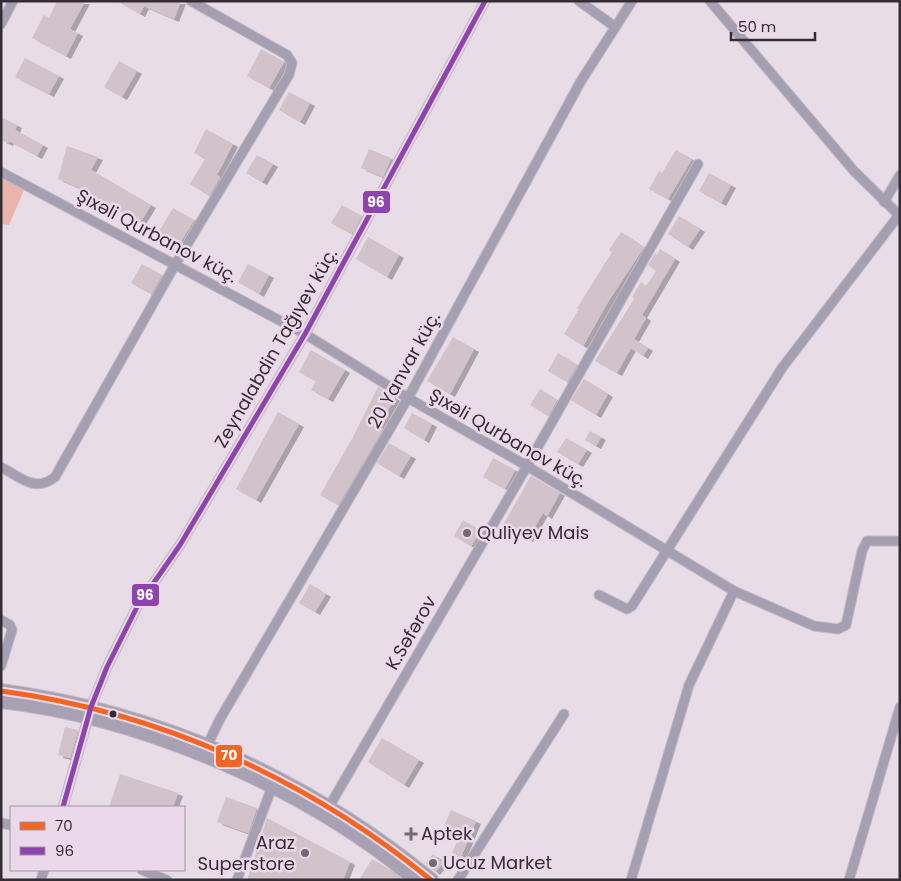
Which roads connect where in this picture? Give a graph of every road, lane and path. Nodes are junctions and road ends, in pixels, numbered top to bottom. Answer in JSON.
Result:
{"nodes":[{"id":1,"x":191,"y":1,"type":"edge"},
{"id":2,"x":485,"y":1,"type":"edge"},
{"id":3,"x":579,"y":1,"type":"edge"},
{"id":4,"x":632,"y":1,"type":"edge"},
{"id":5,"x":710,"y":1,"type":"edge"},
{"id":6,"x":11,"y":2,"type":"edge"},
{"id":7,"x":1,"y":24,"type":"edge"},
{"id":8,"x":614,"y":26,"type":"junction"},
{"id":9,"x":698,"y":164,"type":"dead end"},
{"id":10,"x":1,"y":172,"type":"edge"},
{"id":11,"x":900,"y":175,"type":"edge"},
{"id":12,"x":884,"y":202,"type":"junction"},
{"id":13,"x":899,"y":215,"type":"edge"},
{"id":14,"x":176,"y":264,"type":"junction"},
{"id":15,"x":305,"y":334,"type":"junction"},
{"id":16,"x":408,"y":398,"type":"junction"},
{"id":17,"x":527,"y":466,"type":"junction"},
{"id":18,"x":1,"y":467,"type":"edge"},
{"id":19,"x":900,"y":541,"type":"edge"},
{"id":20,"x":668,"y":550,"type":"junction"},
{"id":21,"x":734,"y":592,"type":"junction"},
{"id":22,"x":599,"y":595,"type":"dead end"},
{"id":23,"x":1,"y":620,"type":"edge"},
{"id":24,"x":1,"y":666,"type":"edge"},
{"id":25,"x":1,"y":691,"type":"edge"},
{"id":26,"x":1,"y":701,"type":"edge"},
{"id":27,"x":900,"y":707,"type":"edge"},
{"id":28,"x":90,"y":712,"type":"junction"},
{"id":29,"x":564,"y":714,"type":"dead end"},
{"id":30,"x":206,"y":750,"type":"junction"},
{"id":31,"x":272,"y":787,"type":"junction"},
{"id":32,"x":63,"y":806,"type":"edge"},
{"id":33,"x":326,"y":812,"type":"junction"},
{"id":34,"x":144,"y":871,"type":"edge"},
{"id":35,"x":167,"y":880,"type":"edge"},
{"id":36,"x":237,"y":880,"type":"edge"},
{"id":37,"x":416,"y":880,"type":"edge"},
{"id":38,"x":431,"y":880,"type":"edge"},
{"id":39,"x":458,"y":880,"type":"edge"},
{"id":40,"x":631,"y":880,"type":"edge"},
{"id":41,"x":850,"y":880,"type":"edge"}],
"edges":[{"from":1,"to":14,"type":"street"},
{"from":2,"to":15,"type":"street","name":"Zeynalabdin Tağıyev küç."},
{"from":3,"to":8,"type":"street"},
{"from":4,"to":8,"type":"street","name":"20 Yanvar küç."},
{"from":5,"to":12,"type":"street"},
{"from":6,"to":7,"type":"street"},
{"from":8,"to":16,"type":"street","name":"20 Yanvar küç."},
{"from":9,"to":17,"type":"street","name":"K.Səfərov"},
{"from":10,"to":14,"type":"street","name":"Şıxəli Qurbanov küç."},
{"from":11,"to":12,"type":"street"},
{"from":12,"to":13,"type":"street"},
{"from":13,"to":20,"type":"street"},
{"from":14,"to":15,"type":"street","name":"Şıxəli Qurbanov küç."},
{"from":14,"to":18,"type":"street"},
{"from":15,"to":16,"type":"street","name":"Şıxəli Qurbanov küç."},
{"from":15,"to":28,"type":"street","name":"Zeynalabdin Tağıyev küç."},
{"from":16,"to":17,"type":"street","name":"Şıxəli Qurbanov küç."},
{"from":16,"to":30,"type":"street","name":"20 Yanvar küç."},
{"from":17,"to":20,"type":"street","name":"Şıxəli Qurbanov küç."},
{"from":17,"to":33,"type":"street","name":"K.Səfərov"},
{"from":19,"to":21,"type":"street","name":"Şıxəli Qurbanov küç."},
{"from":20,"to":21,"type":"street","name":"Şıxəli Qurbanov küç."},
{"from":20,"to":22,"type":"street"},
{"from":21,"to":40,"type":"street"},
{"from":23,"to":24,"type":"street"},
{"from":25,"to":28,"type":"main road"},
{"from":26,"to":28,"type":"main road"},
{"from":27,"to":41,"type":"street"},
{"from":28,"to":30,"type":"main road"},
{"from":28,"to":32,"type":"street","name":"Zeynalabdin Tağıyev küç."},
{"from":29,"to":39,"type":"street"},
{"from":30,"to":31,"type":"main road"},
{"from":30,"to":33,"type":"main road"},
{"from":31,"to":33,"type":"main road"},
{"from":31,"to":36,"type":"street"},
{"from":33,"to":37,"type":"main road"},
{"from":33,"to":38,"type":"main road"},
{"from":34,"to":35,"type":"street"}]}
